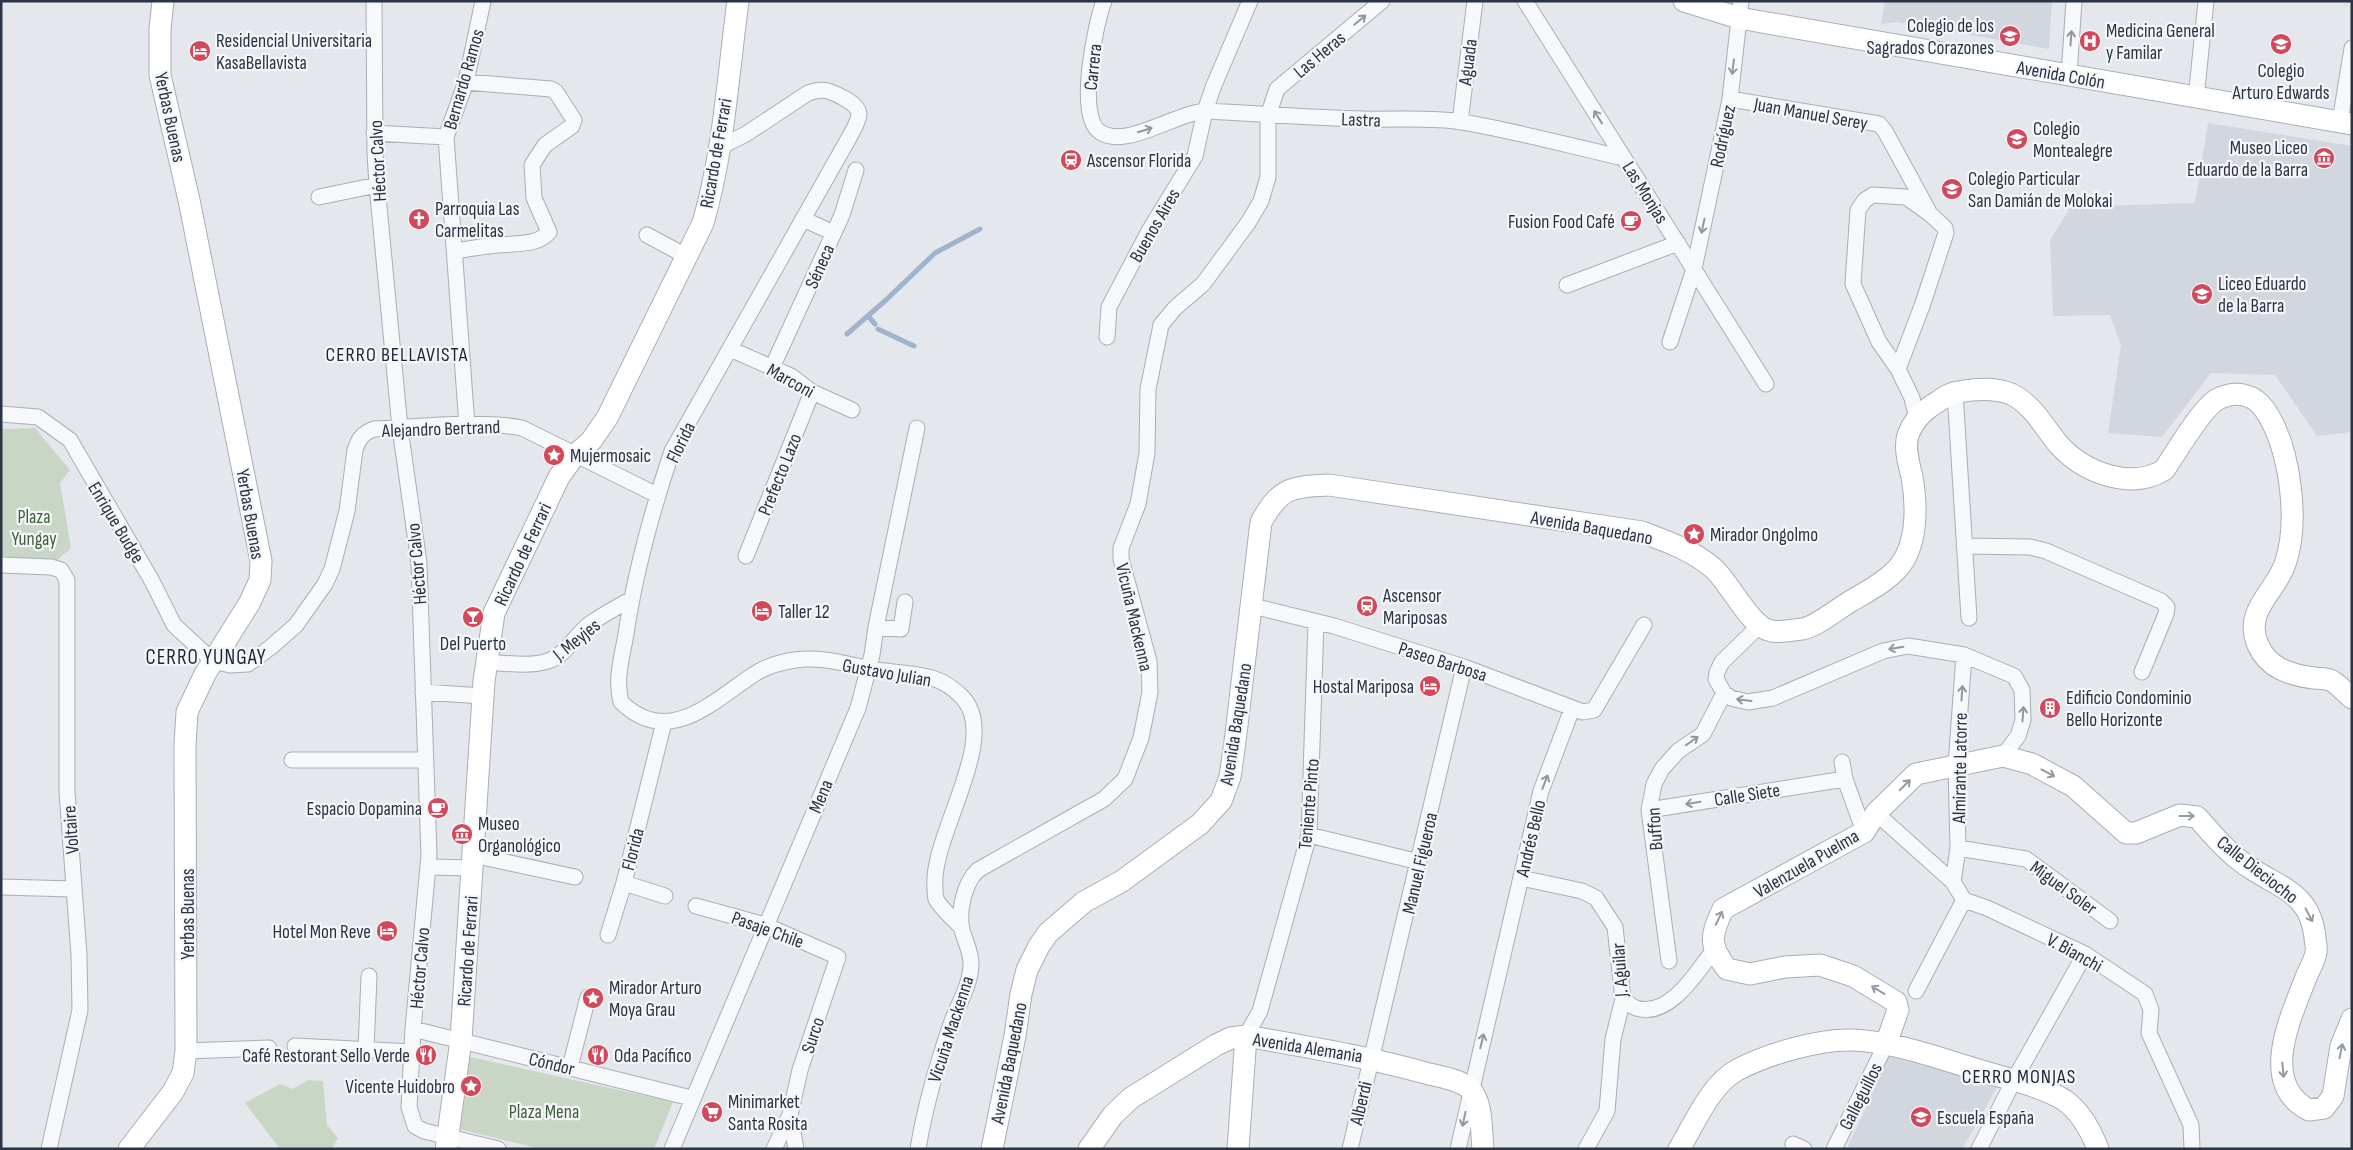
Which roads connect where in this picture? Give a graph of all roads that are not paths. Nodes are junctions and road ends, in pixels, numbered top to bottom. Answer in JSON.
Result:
{"nodes":[{"id":1,"x":163,"y":1,"type":"edge"},
{"id":2,"x":374,"y":1,"type":"edge"},
{"id":3,"x":483,"y":1,"type":"edge"},
{"id":4,"x":738,"y":1,"type":"edge"},
{"id":5,"x":1104,"y":1,"type":"edge"},
{"id":6,"x":1250,"y":1,"type":"edge"},
{"id":7,"x":1382,"y":1,"type":"edge"},
{"id":8,"x":1475,"y":1,"type":"edge"},
{"id":9,"x":1525,"y":1,"type":"edge"},
{"id":10,"x":1684,"y":1,"type":"edge"},
{"id":11,"x":2074,"y":1,"type":"edge"},
{"id":12,"x":2206,"y":1,"type":"edge"},
{"id":13,"x":1740,"y":10,"type":"edge"},
{"id":14,"x":2352,"y":48,"type":"edge"},
{"id":15,"x":2069,"y":75,"type":"junction"},
{"id":16,"x":466,"y":82,"type":"junction"},
{"id":17,"x":2196,"y":98,"type":"junction"},
{"id":18,"x":1730,"y":99,"type":"junction"},
{"id":19,"x":1205,"y":111,"type":"junction"},
{"id":20,"x":1268,"y":116,"type":"junction"},
{"id":21,"x":1460,"y":122,"type":"junction"},
{"id":22,"x":2346,"y":123,"type":"edge"},
{"id":23,"x":1098,"y":132,"type":"joint"},
{"id":24,"x":374,"y":133,"type":"junction"},
{"id":25,"x":446,"y":137,"type":"junction"},
{"id":26,"x":720,"y":147,"type":"junction"},
{"id":27,"x":1624,"y":158,"type":"junction"},
{"id":28,"x":856,"y":170,"type":"dead end"},
{"id":29,"x":377,"y":185,"type":"junction"},
{"id":30,"x":319,"y":197,"type":"dead end"},
{"id":31,"x":1930,"y":214,"type":"junction"},
{"id":32,"x":803,"y":219,"type":"junction"},
{"id":33,"x":825,"y":229,"type":"dead end"},
{"id":34,"x":647,"y":235,"type":"dead end"},
{"id":35,"x":1678,"y":244,"type":"junction"},
{"id":36,"x":455,"y":251,"type":"junction"},
{"id":37,"x":686,"y":256,"type":"junction"},
{"id":38,"x":1694,"y":269,"type":"junction"},
{"id":39,"x":1567,"y":285,"type":"dead end"},
{"id":40,"x":1107,"y":337,"type":"dead end"},
{"id":41,"x":1670,"y":342,"type":"dead end"},
{"id":42,"x":730,"y":349,"type":"junction"},
{"id":43,"x":776,"y":359,"type":"dead end"},
{"id":44,"x":1898,"y":369,"type":"junction"},
{"id":45,"x":1766,"y":384,"type":"dead end"},
{"id":46,"x":812,"y":392,"type":"junction"},
{"id":47,"x":1955,"y":392,"type":"junction"},
{"id":48,"x":852,"y":410,"type":"dead end"},
{"id":49,"x":1,"y":414,"type":"edge"},
{"id":50,"x":1917,"y":419,"type":"junction"},
{"id":51,"x":467,"y":426,"type":"junction"},
{"id":52,"x":400,"y":428,"type":"junction"},
{"id":53,"x":917,"y":428,"type":"dead end"},
{"id":54,"x":574,"y":456,"type":"junction"},
{"id":55,"x":657,"y":496,"type":"junction"},
{"id":56,"x":1964,"y":546,"type":"junction"},
{"id":57,"x":746,"y":556,"type":"dead end"},
{"id":58,"x":1,"y":564,"type":"edge"},
{"id":59,"x":630,"y":600,"type":"junction"},
{"id":60,"x":905,"y":602,"type":"dead end"},
{"id":61,"x":1253,"y":606,"type":"junction"},
{"id":62,"x":1969,"y":618,"type":"dead end"},
{"id":63,"x":1316,"y":622,"type":"junction"},
{"id":64,"x":1644,"y":625,"type":"dead end"},
{"id":65,"x":1759,"y":626,"type":"junction"},
{"id":66,"x":876,"y":627,"type":"junction"},
{"id":67,"x":1964,"y":655,"type":"junction"},
{"id":68,"x":213,"y":660,"type":"junction"},
{"id":69,"x":486,"y":662,"type":"junction"},
{"id":70,"x":1464,"y":667,"type":"junction"},
{"id":71,"x":868,"y":669,"type":"junction"},
{"id":72,"x":2142,"y":672,"type":"dead end"},
{"id":73,"x":423,"y":692,"type":"junction"},
{"id":74,"x":1724,"y":693,"type":"junction"},
{"id":75,"x":483,"y":696,"type":"junction"},
{"id":76,"x":2352,"y":698,"type":"edge"},
{"id":77,"x":1572,"y":709,"type":"junction"},
{"id":78,"x":664,"y":722,"type":"junction"},
{"id":79,"x":2003,"y":756,"type":"junction"},
{"id":80,"x":292,"y":760,"type":"dead end"},
{"id":81,"x":425,"y":760,"type":"junction"},
{"id":82,"x":1842,"y":762,"type":"dead end"},
{"id":83,"x":1956,"y":765,"type":"junction"},
{"id":84,"x":1845,"y":778,"type":"junction"},
{"id":85,"x":1649,"y":810,"type":"junction"},
{"id":86,"x":1876,"y":813,"type":"junction"},
{"id":87,"x":1864,"y":832,"type":"junction"},
{"id":88,"x":1309,"y":835,"type":"junction"},
{"id":89,"x":1958,"y":848,"type":"junction"},
{"id":90,"x":472,"y":862,"type":"junction"},
{"id":91,"x":1419,"y":862,"type":"junction"},
{"id":92,"x":428,"y":867,"type":"junction"},
{"id":93,"x":574,"y":877,"type":"dead end"},
{"id":94,"x":1521,"y":878,"type":"junction"},
{"id":95,"x":1953,"y":882,"type":"junction"},
{"id":96,"x":624,"y":883,"type":"junction"},
{"id":97,"x":1,"y":887,"type":"edge"},
{"id":98,"x":73,"y":889,"type":"junction"},
{"id":99,"x":665,"y":896,"type":"dead end"},
{"id":100,"x":1964,"y":900,"type":"junction"},
{"id":101,"x":696,"y":906,"type":"dead end"},
{"id":102,"x":2110,"y":921,"type":"dead end"},
{"id":103,"x":765,"y":925,"type":"junction"},
{"id":104,"x":961,"y":928,"type":"junction"},
{"id":105,"x":608,"y":935,"type":"dead end"},
{"id":106,"x":1713,"y":951,"type":"junction"},
{"id":107,"x":2085,"y":954,"type":"junction"},
{"id":108,"x":838,"y":957,"type":"joint"},
{"id":109,"x":1669,"y":961,"type":"dead end"},
{"id":110,"x":369,"y":976,"type":"dead end"},
{"id":111,"x":1916,"y":991,"type":"dead end"},
{"id":112,"x":588,"y":997,"type":"dead end"},
{"id":113,"x":1624,"y":999,"type":"junction"},
{"id":114,"x":2352,"y":1018,"type":"edge"},
{"id":115,"x":413,"y":1029,"type":"junction"},
{"id":116,"x":1246,"y":1036,"type":"junction"},
{"id":117,"x":461,"y":1040,"type":"junction"},
{"id":118,"x":1886,"y":1044,"type":"junction"},
{"id":119,"x":295,"y":1046,"type":"dead end"},
{"id":120,"x":269,"y":1048,"type":"dead end"},
{"id":121,"x":366,"y":1050,"type":"junction"},
{"id":122,"x":186,"y":1051,"type":"junction"},
{"id":123,"x":413,"y":1052,"type":"junction"},
{"id":124,"x":1371,"y":1058,"type":"junction"},
{"id":125,"x":570,"y":1067,"type":"junction"},
{"id":126,"x":2014,"y":1080,"type":"junction"},
{"id":127,"x":1470,"y":1089,"type":"junction"},
{"id":128,"x":691,"y":1098,"type":"junction"},
{"id":129,"x":790,"y":1114,"type":"junction"},
{"id":130,"x":447,"y":1143,"type":"edge"},
{"id":131,"x":49,"y":1149,"type":"edge"},
{"id":132,"x":129,"y":1149,"type":"edge"},
{"id":133,"x":498,"y":1149,"type":"edge"},
{"id":134,"x":672,"y":1149,"type":"edge"},
{"id":135,"x":774,"y":1149,"type":"edge"},
{"id":136,"x":796,"y":1149,"type":"edge"},
{"id":137,"x":918,"y":1149,"type":"edge"},
{"id":138,"x":992,"y":1149,"type":"edge"},
{"id":139,"x":1089,"y":1149,"type":"edge"},
{"id":140,"x":1238,"y":1149,"type":"edge"},
{"id":141,"x":1350,"y":1149,"type":"edge"},
{"id":142,"x":1458,"y":1149,"type":"edge"},
{"id":143,"x":1483,"y":1149,"type":"edge"},
{"id":144,"x":1586,"y":1149,"type":"edge"},
{"id":145,"x":1680,"y":1149,"type":"edge"},
{"id":146,"x":1834,"y":1149,"type":"edge"},
{"id":147,"x":1979,"y":1149,"type":"edge"},
{"id":148,"x":2098,"y":1149,"type":"edge"},
{"id":149,"x":2192,"y":1149,"type":"edge"}],
"edges":[{"from":1,"to":68,"type":"street","name":"Yerbas Buenas"},
{"from":2,"to":24,"type":"street","name":"Héctor Calvo"},
{"from":3,"to":16,"type":"street","name":"Bernardo Ramos"},
{"from":4,"to":26,"type":"street","name":"Ricardo de Ferrari"},
{"from":5,"to":23,"type":"street","name":"Carrera"},
{"from":6,"to":19,"type":"street","name":"Buenos Aires"},
{"from":20,"to":7,"type":"street","name":"Las Heras","one_way":true},
{"from":8,"to":21,"type":"street","name":"Aguada"},
{"from":27,"to":9,"type":"street","name":"Las Monjas","one_way":true},
{"from":10,"to":13,"type":"street","name":"Avenida Colón"},
{"from":15,"to":11,"type":"street","one_way":true},
{"from":12,"to":17,"type":"street"},
{"from":13,"to":15,"type":"street","name":"Avenida Colón"},
{"from":13,"to":18,"type":"street","name":"Rodríguez","one_way":true},
{"from":14,"to":22,"type":"street"},
{"from":15,"to":17,"type":"street","name":"Avenida Colón"},
{"from":16,"to":25,"type":"street","name":"Bernardo Ramos"},
{"from":16,"to":36,"type":"street"},
{"from":17,"to":22,"type":"street","name":"Avenida Colón"},
{"from":18,"to":31,"type":"street","name":"Juan Manuel Serey"},
{"from":18,"to":38,"type":"street","name":"Rodríguez","one_way":true},
{"from":19,"to":20,"type":"street","name":"Lastra"},
{"from":23,"to":19,"type":"street","name":"Lastra","one_way":true},
{"from":19,"to":40,"type":"street","name":"Buenos Aires"},
{"from":20,"to":21,"type":"street","name":"Lastra"},
{"from":20,"to":104,"type":"street","name":"Vicuña Mackenna"},
{"from":21,"to":27,"type":"street","name":"Lastra"},
{"from":24,"to":25,"type":"street"},
{"from":24,"to":29,"type":"street","name":"Héctor Calvo"},
{"from":25,"to":36,"type":"street","name":"Bernardo Ramos"},
{"from":26,"to":32,"type":"street","name":"Florida"},
{"from":26,"to":37,"type":"street","name":"Ricardo de Ferrari"},
{"from":27,"to":35,"type":"street","name":"Las Monjas"},
{"from":28,"to":43,"type":"street","name":"Séneca"},
{"from":29,"to":30,"type":"street"},
{"from":29,"to":52,"type":"street","name":"Héctor Calvo"},
{"from":31,"to":44,"type":"street","name":"Juan Manuel Serey"},
{"from":31,"to":44,"type":"street","name":"Juan Manuel Serey"},
{"from":32,"to":33,"type":"street"},
{"from":32,"to":42,"type":"street","name":"Florida"},
{"from":34,"to":37,"type":"street"},
{"from":35,"to":38,"type":"street","name":"Las Monjas"},
{"from":35,"to":39,"type":"street"},
{"from":36,"to":51,"type":"street","name":"Bernardo Ramos"},
{"from":37,"to":54,"type":"street","name":"Ricardo de Ferrari"},
{"from":38,"to":41,"type":"street"},
{"from":38,"to":45,"type":"street","name":"Las Monjas"},
{"from":42,"to":46,"type":"street","name":"Marconi"},
{"from":42,"to":55,"type":"street","name":"Florida"},
{"from":44,"to":50,"type":"street","name":"Juan Manuel Serey"},
{"from":46,"to":48,"type":"street","name":"Marconi"},
{"from":46,"to":57,"type":"street","name":"Prefecto Lazo"},
{"from":47,"to":50,"type":"street"},
{"from":47,"to":56,"type":"street"},
{"from":47,"to":76,"type":"street"},
{"from":49,"to":68,"type":"street","name":"Enrique Budge"},
{"from":50,"to":65,"type":"street"},
{"from":51,"to":52,"type":"street","name":"Alejandro Bertrand"},
{"from":51,"to":54,"type":"street","name":"Alejandro Bertrand"},
{"from":52,"to":68,"type":"street","name":"Alejandro Bertrand"},
{"from":52,"to":73,"type":"street","name":"Héctor Calvo"},
{"from":53,"to":66,"type":"street","name":"Mena"},
{"from":54,"to":55,"type":"street","name":"Alejandro Bertrand"},
{"from":54,"to":69,"type":"street","name":"Ricardo de Ferrari"},
{"from":55,"to":59,"type":"street","name":"Florida"},
{"from":56,"to":62,"type":"street"},
{"from":56,"to":72,"type":"street"},
{"from":58,"to":98,"type":"street","name":"Voltaire"},
{"from":59,"to":69,"type":"street","name":"J. Meyjes"},
{"from":59,"to":78,"type":"street","name":"Florida"},
{"from":60,"to":66,"type":"street"},
{"from":61,"to":63,"type":"street","name":"Paseo Barbosa"},
{"from":61,"to":65,"type":"street","name":"Avenida Baquedano"},
{"from":61,"to":138,"type":"street","name":"Avenida Baquedano"},
{"from":63,"to":70,"type":"street","name":"Paseo Barbosa"},
{"from":63,"to":88,"type":"street","name":"Teniente Pinto"},
{"from":64,"to":77,"type":"street"},
{"from":65,"to":74,"type":"street"},
{"from":66,"to":71,"type":"street","name":"Mena"},
{"from":67,"to":74,"type":"street","one_way":true},
{"from":79,"to":67,"type":"street","one_way":true},
{"from":83,"to":67,"type":"street","name":"Almirante Latorre","one_way":true},
{"from":68,"to":122,"type":"street","name":"Yerbas Buenas"},
{"from":69,"to":75,"type":"street","name":"Ricardo de Ferrari"},
{"from":70,"to":77,"type":"street","name":"Paseo Barbosa"},
{"from":70,"to":91,"type":"street","name":"Manuel Figueroa"},
{"from":71,"to":78,"type":"street","name":"Gustavo Julian"},
{"from":71,"to":103,"type":"street","name":"Mena"},
{"from":71,"to":104,"type":"street","name":"Gustavo Julian"},
{"from":73,"to":75,"type":"street"},
{"from":73,"to":81,"type":"street","name":"Héctor Calvo"},
{"from":85,"to":74,"type":"street","name":"Buffon","one_way":true},
{"from":75,"to":90,"type":"street","name":"Ricardo de Ferrari"},
{"from":94,"to":77,"type":"street","name":"Andrés Bello","one_way":true},
{"from":78,"to":96,"type":"street","name":"Florida"},
{"from":79,"to":83,"type":"street","name":"Valenzuela Puelma"},
{"from":79,"to":114,"type":"street","name":"Calle Dieciocho","one_way":true},
{"from":80,"to":81,"type":"street"},
{"from":81,"to":92,"type":"street","name":"Héctor Calvo"},
{"from":82,"to":84,"type":"street"},
{"from":86,"to":83,"type":"street","name":"Valenzuela Puelma","one_way":true},
{"from":83,"to":89,"type":"street","name":"Almirante Latorre"},
{"from":84,"to":85,"type":"street","name":"Calle Siete","one_way":true},
{"from":84,"to":87,"type":"street"},
{"from":85,"to":109,"type":"street","name":"Buffon"},
{"from":86,"to":87,"type":"street","name":"Valenzuela Puelma"},
{"from":86,"to":95,"type":"street"},
{"from":106,"to":87,"type":"street","name":"Valenzuela Puelma","one_way":true},
{"from":88,"to":91,"type":"street"},
{"from":88,"to":116,"type":"street","name":"Teniente Pinto"},
{"from":89,"to":95,"type":"street","name":"Almirante Latorre"},
{"from":89,"to":102,"type":"street","name":"Miguel Soler"},
{"from":90,"to":92,"type":"street"},
{"from":90,"to":93,"type":"street"},
{"from":90,"to":117,"type":"street","name":"Ricardo de Ferrari"},
{"from":91,"to":124,"type":"street","name":"Manuel Figueroa"},
{"from":92,"to":115,"type":"street","name":"Héctor Calvo"},
{"from":94,"to":113,"type":"street","name":"J. Aguilar"},
{"from":127,"to":94,"type":"street","name":"Andrés Bello","one_way":true},
{"from":95,"to":100,"type":"street"},
{"from":96,"to":99,"type":"street"},
{"from":96,"to":105,"type":"street","name":"Florida"},
{"from":97,"to":98,"type":"street"},
{"from":98,"to":131,"type":"street","name":"Voltaire"},
{"from":100,"to":107,"type":"street","name":"V. Bianchi"},
{"from":100,"to":111,"type":"street"},
{"from":101,"to":103,"type":"street","name":"Pasaje Chile"},
{"from":103,"to":108,"type":"street","name":"Pasaje Chile"},
{"from":103,"to":128,"type":"street","name":"Mena"},
{"from":104,"to":137,"type":"street","name":"Vicuña Mackenna"},
{"from":106,"to":113,"type":"street"},
{"from":118,"to":106,"type":"street","one_way":true},
{"from":107,"to":126,"type":"street"},
{"from":107,"to":149,"type":"street","name":"V. Bianchi"},
{"from":108,"to":129,"type":"street","name":"Surco"},
{"from":110,"to":121,"type":"street"},
{"from":112,"to":125,"type":"street"},
{"from":113,"to":144,"type":"street","name":"J. Aguilar"},
{"from":115,"to":117,"type":"street","name":"Cóndor"},
{"from":115,"to":123,"type":"street","name":"Héctor Calvo"},
{"from":116,"to":124,"type":"street","name":"Avenida Alemania"},
{"from":116,"to":139,"type":"street","name":"Avenida Alemania"},
{"from":116,"to":140,"type":"street"},
{"from":117,"to":125,"type":"street","name":"Cóndor"},
{"from":117,"to":130,"type":"street","name":"Ricardo de Ferrari"},
{"from":118,"to":126,"type":"street"},
{"from":118,"to":145,"type":"street"},
{"from":118,"to":146,"type":"street","name":"Galleguillos"},
{"from":119,"to":121,"type":"street"},
{"from":120,"to":122,"type":"street"},
{"from":121,"to":123,"type":"street"},
{"from":122,"to":132,"type":"street","name":"Yerbas Buenas"},
{"from":123,"to":130,"type":"street","name":"Héctor Calvo"},
{"from":124,"to":127,"type":"street","name":"Avenida Alemania"},
{"from":124,"to":141,"type":"street","name":"Alberdi"},
{"from":125,"to":128,"type":"street","name":"Cóndor"},
{"from":126,"to":147,"type":"street"},
{"from":126,"to":148,"type":"street"},
{"from":127,"to":142,"type":"street","name":"Andrés Bello","one_way":true},
{"from":127,"to":143,"type":"street"},
{"from":128,"to":134,"type":"street","name":"Mena"},
{"from":129,"to":135,"type":"street"},
{"from":129,"to":136,"type":"street"},
{"from":130,"to":133,"type":"street"}]}
